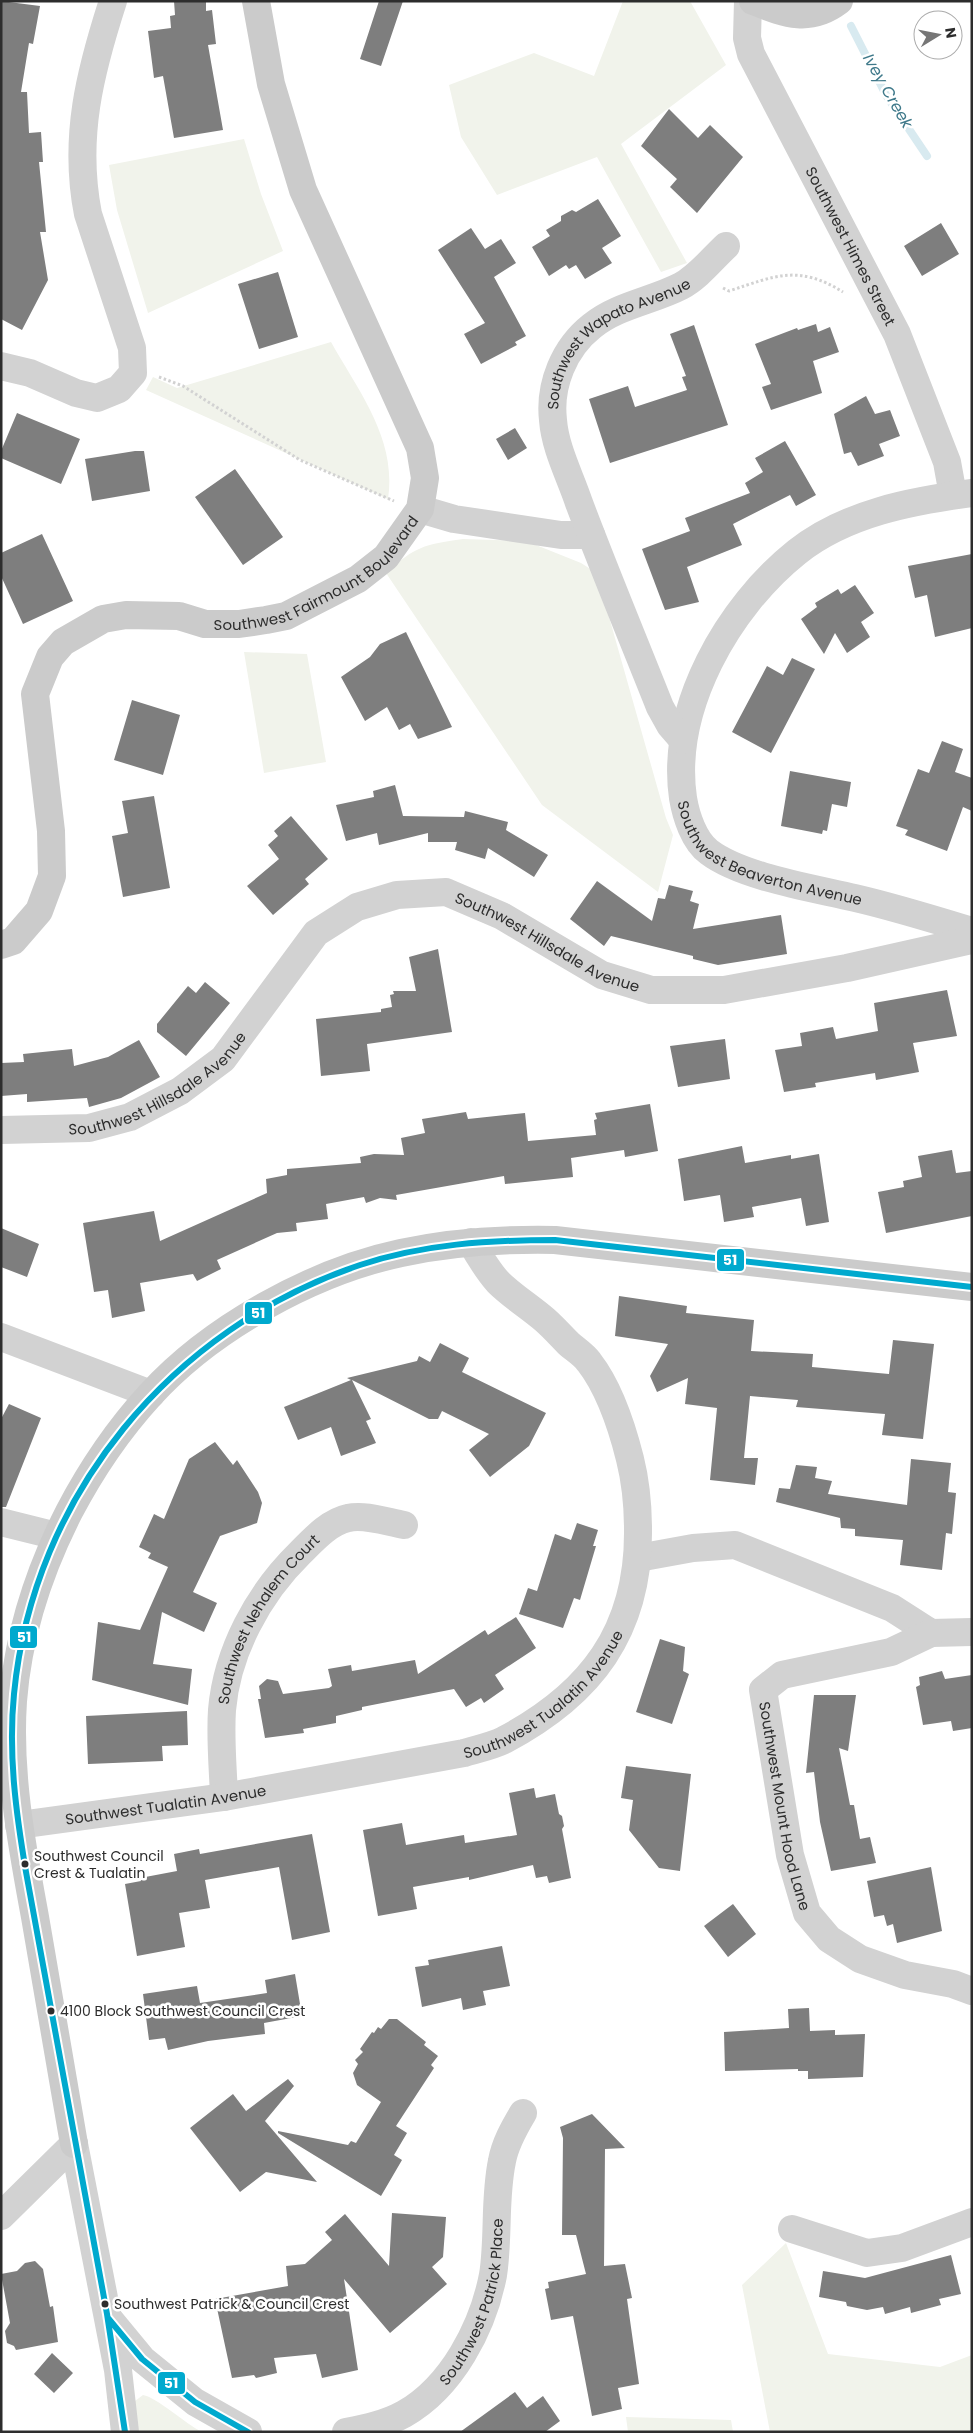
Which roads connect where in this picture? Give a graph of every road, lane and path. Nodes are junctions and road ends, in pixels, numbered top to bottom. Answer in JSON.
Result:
{"nodes":[{"id":1,"x":114,"y":1,"type":"edge"},
{"id":2,"x":256,"y":1,"type":"edge"},
{"id":3,"x":748,"y":1,"type":"edge"},
{"id":4,"x":753,"y":1,"type":"edge"},
{"id":5,"x":839,"y":1,"type":"edge"},
{"id":6,"x":726,"y":246,"type":"dead end"},
{"id":7,"x":696,"y":274,"type":"junction"},
{"id":8,"x":846,"y":295,"type":"dead end"},
{"id":9,"x":1,"y":366,"type":"edge"},
{"id":10,"x":133,"y":373,"type":"junction"},
{"id":11,"x":962,"y":494,"type":"edge"},
{"id":12,"x":420,"y":509,"type":"junction"},
{"id":13,"x":591,"y":535,"type":"junction"},
{"id":14,"x":683,"y":740,"type":"junction"},
{"id":15,"x":972,"y":931,"type":"edge"},
{"id":16,"x":972,"y":940,"type":"edge"},
{"id":17,"x":1,"y":945,"type":"edge"},
{"id":18,"x":1,"y":1130,"type":"edge"},
{"id":19,"x":470,"y":1242,"type":"junction"},
{"id":20,"x":972,"y":1287,"type":"edge"},
{"id":21,"x":1,"y":1337,"type":"edge"},
{"id":22,"x":151,"y":1394,"type":"junction"},
{"id":23,"x":1,"y":1522,"type":"edge"},
{"id":24,"x":404,"y":1525,"type":"dead end"},
{"id":25,"x":57,"y":1536,"type":"junction"},
{"id":26,"x":638,"y":1558,"type":"junction"},
{"id":27,"x":972,"y":1632,"type":"edge"},
{"id":28,"x":931,"y":1633,"type":"junction"},
{"id":29,"x":224,"y":1797,"type":"junction"},
{"id":30,"x":18,"y":1825,"type":"junction"},
{"id":31,"x":972,"y":1991,"type":"edge"},
{"id":32,"x":523,"y":2113,"type":"dead end"},
{"id":33,"x":74,"y":2144,"type":"junction"},
{"id":34,"x":1,"y":2216,"type":"edge"},
{"id":35,"x":972,"y":2222,"type":"edge"},
{"id":36,"x":792,"y":2229,"type":"dead end"},
{"id":37,"x":108,"y":2318,"type":"junction"},
{"id":38,"x":410,"y":2423,"type":"edge"},
{"id":39,"x":126,"y":2432,"type":"edge"},
{"id":40,"x":248,"y":2432,"type":"edge"},
{"id":41,"x":346,"y":2432,"type":"edge"}],
"edges":[{"from":1,"to":10,"type":"street"},
{"from":2,"to":12,"type":"street","name":"Southwest Fairmount Boulevard"},
{"from":3,"to":11,"type":"street","name":"Southwest Himes Street"},
{"from":4,"to":5,"type":"street"},
{"from":6,"to":7,"type":"street","name":"Southwest Wapato Avenue"},
{"from":7,"to":8,"type":"path","name":"Southwest Wapato Avenue"},
{"from":7,"to":13,"type":"street","name":"Southwest Wapato Avenue"},
{"from":9,"to":10,"type":"street"},
{"from":10,"to":12,"type":"path"},
{"from":11,"to":14,"type":"street","name":"Southwest Beaverton Avenue"},
{"from":12,"to":13,"type":"street"},
{"from":12,"to":17,"type":"street","name":"Southwest Fairmount Boulevard"},
{"from":13,"to":14,"type":"street","name":"Southwest Wapato Avenue"},
{"from":14,"to":15,"type":"street","name":"Southwest Beaverton Avenue"},
{"from":16,"to":18,"type":"street","name":"Southwest Hillsdale Avenue"},
{"from":19,"to":20,"type":"street"},
{"from":19,"to":22,"type":"street"},
{"from":19,"to":26,"type":"street","name":"Southwest Tualatin Avenue"},
{"from":21,"to":22,"type":"street"},
{"from":22,"to":25,"type":"street"},
{"from":23,"to":25,"type":"street"},
{"from":24,"to":29,"type":"street","name":"Southwest Nehalem Court"},
{"from":25,"to":30,"type":"street"},
{"from":26,"to":28,"type":"street"},
{"from":26,"to":29,"type":"street","name":"Southwest Tualatin Avenue"},
{"from":27,"to":28,"type":"street"},
{"from":28,"to":31,"type":"street","name":"Southwest Mount Hood Lane"},
{"from":29,"to":30,"type":"street","name":"Southwest Tualatin Avenue"},
{"from":30,"to":33,"type":"street"},
{"from":32,"to":38,"type":"street","name":"Southwest Patrick Place"},
{"from":33,"to":34,"type":"street"},
{"from":33,"to":37,"type":"street"},
{"from":35,"to":36,"type":"street"},
{"from":37,"to":39,"type":"street"},
{"from":37,"to":40,"type":"street"},
{"from":38,"to":41,"type":"street","name":"Southwest Patrick Place"}]}
